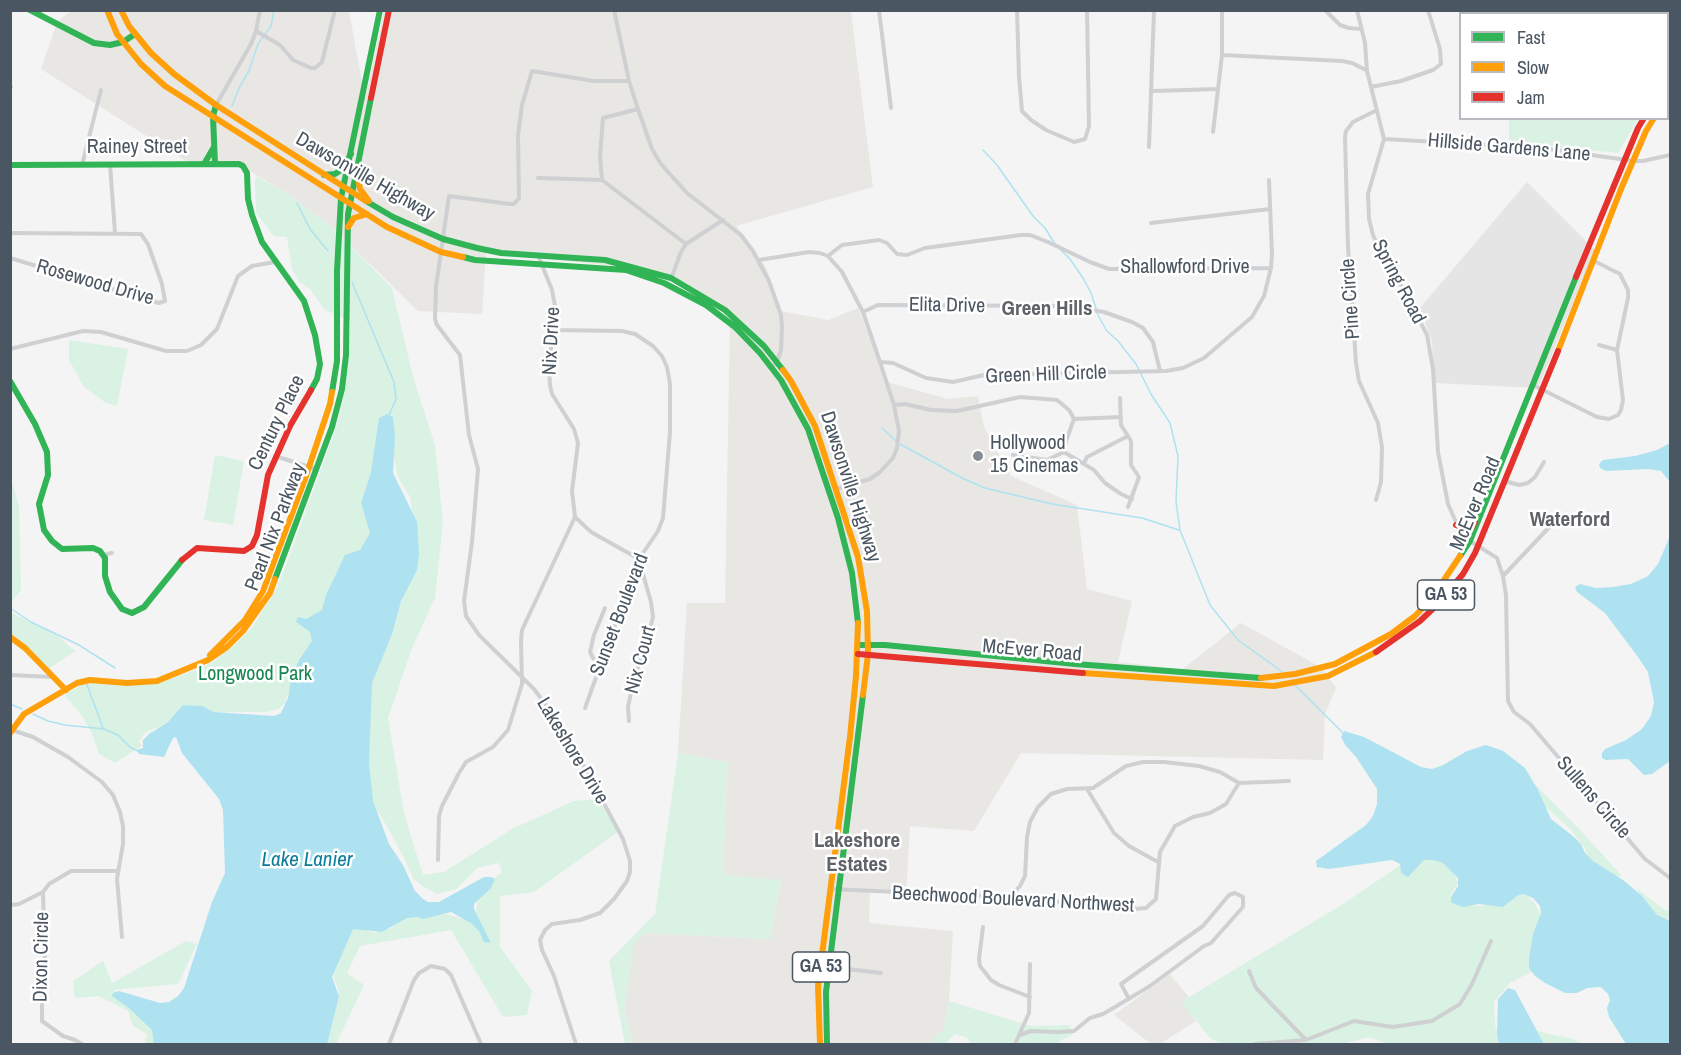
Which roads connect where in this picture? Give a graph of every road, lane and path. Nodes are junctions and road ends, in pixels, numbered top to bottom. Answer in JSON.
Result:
{"nodes":[{"id":1,"x":30,"y":10,"type":"edge"},
{"id":2,"x":107,"y":10,"type":"edge"},
{"id":3,"x":122,"y":10,"type":"edge"},
{"id":4,"x":260,"y":10,"type":"edge"},
{"id":5,"x":335,"y":10,"type":"edge"},
{"id":6,"x":380,"y":10,"type":"edge"},
{"id":7,"x":389,"y":10,"type":"edge"},
{"id":8,"x":614,"y":10,"type":"edge"},
{"id":9,"x":879,"y":10,"type":"edge"},
{"id":10,"x":1017,"y":10,"type":"edge"},
{"id":11,"x":1087,"y":10,"type":"edge"},
{"id":12,"x":1154,"y":10,"type":"edge"},
{"id":13,"x":1222,"y":10,"type":"edge"},
{"id":14,"x":1325,"y":10,"type":"edge"},
{"id":15,"x":1357,"y":10,"type":"edge"},
{"id":16,"x":1428,"y":10,"type":"edge"},
{"id":17,"x":1361,"y":29,"type":"junction"},
{"id":18,"x":256,"y":31,"type":"junction"},
{"id":19,"x":135,"y":34,"type":"junction"},
{"id":20,"x":123,"y":42,"type":"junction"},
{"id":21,"x":1222,"y":55,"type":"junction"},
{"id":22,"x":1367,"y":71,"type":"junction"},
{"id":23,"x":629,"y":81,"type":"junction"},
{"id":24,"x":1371,"y":87,"type":"junction"},
{"id":25,"x":101,"y":90,"type":"dead end"},
{"id":26,"x":1218,"y":90,"type":"junction"},
{"id":27,"x":1153,"y":91,"type":"junction"},
{"id":28,"x":216,"y":105,"type":"junction"},
{"id":29,"x":891,"y":108,"type":"dead end"},
{"id":30,"x":638,"y":109,"type":"junction"},
{"id":31,"x":1377,"y":110,"type":"junction"},
{"id":32,"x":213,"y":116,"type":"junction"},
{"id":33,"x":1643,"y":120,"type":"edge"},
{"id":34,"x":1653,"y":120,"type":"edge"},
{"id":35,"x":1212,"y":132,"type":"dead end"},
{"id":36,"x":1384,"y":139,"type":"junction"},
{"id":37,"x":214,"y":146,"type":"junction"},
{"id":38,"x":1149,"y":147,"type":"dead end"},
{"id":39,"x":351,"y":154,"type":"junction"},
{"id":40,"x":1671,"y":155,"type":"edge"},
{"id":41,"x":1625,"y":159,"type":"junction"},
{"id":42,"x":1634,"y":160,"type":"junction"},
{"id":43,"x":110,"y":164,"type":"junction"},
{"id":44,"x":204,"y":164,"type":"junction"},
{"id":45,"x":215,"y":164,"type":"junction"},
{"id":46,"x":10,"y":165,"type":"edge"},
{"id":47,"x":82,"y":165,"type":"junction"},
{"id":48,"x":357,"y":172,"type":"junction"},
{"id":49,"x":324,"y":175,"type":"junction"},
{"id":50,"x":538,"y":178,"type":"dead end"},
{"id":51,"x":602,"y":180,"type":"junction"},
{"id":52,"x":1269,"y":180,"type":"dead end"},
{"id":53,"x":343,"y":187,"type":"junction"},
{"id":54,"x":352,"y":193,"type":"junction"},
{"id":55,"x":341,"y":198,"type":"junction"},
{"id":56,"x":349,"y":202,"type":"junction"},
{"id":57,"x":372,"y":205,"type":"junction"},
{"id":58,"x":1270,"y":208,"type":"junction"},
{"id":59,"x":367,"y":214,"type":"junction"},
{"id":60,"x":723,"y":220,"type":"junction"},
{"id":61,"x":1151,"y":223,"type":"dead end"},
{"id":62,"x":348,"y":227,"type":"junction"},
{"id":63,"x":10,"y":233,"type":"edge"},
{"id":64,"x":115,"y":233,"type":"junction"},
{"id":65,"x":443,"y":239,"type":"junction"},
{"id":66,"x":686,"y":244,"type":"junction"},
{"id":67,"x":441,"y":252,"type":"junction"},
{"id":68,"x":538,"y":255,"type":"junction"},
{"id":69,"x":828,"y":256,"type":"junction"},
{"id":70,"x":10,"y":258,"type":"edge"},
{"id":71,"x":759,"y":260,"type":"junction"},
{"id":72,"x":1594,"y":261,"type":"junction"},
{"id":73,"x":275,"y":262,"type":"junction"},
{"id":74,"x":540,"y":263,"type":"junction"},
{"id":75,"x":1271,"y":268,"type":"junction"},
{"id":76,"x":671,"y":278,"type":"junction"},
{"id":77,"x":669,"y":285,"type":"junction"},
{"id":78,"x":863,"y":312,"type":"junction"},
{"id":79,"x":554,"y":330,"type":"junction"},
{"id":80,"x":1599,"y":345,"type":"dead end"},
{"id":81,"x":10,"y":349,"type":"edge"},
{"id":82,"x":1617,"y":350,"type":"junction"},
{"id":83,"x":777,"y":362,"type":"junction"},
{"id":84,"x":880,"y":362,"type":"junction"},
{"id":85,"x":772,"y":368,"type":"junction"},
{"id":86,"x":1160,"y":371,"type":"junction"},
{"id":87,"x":10,"y":381,"type":"edge"},
{"id":88,"x":1532,"y":385,"type":"junction"},
{"id":89,"x":1543,"y":389,"type":"junction"},
{"id":90,"x":1120,"y":398,"type":"dead end"},
{"id":91,"x":894,"y":405,"type":"junction"},
{"id":92,"x":1121,"y":417,"type":"junction"},
{"id":93,"x":1074,"y":419,"type":"junction"},
{"id":94,"x":1128,"y":436,"type":"junction"},
{"id":95,"x":1064,"y":452,"type":"junction"},
{"id":96,"x":1013,"y":454,"type":"dead end"},
{"id":97,"x":275,"y":456,"type":"junction"},
{"id":98,"x":1544,"y":462,"type":"dead end"},
{"id":99,"x":1084,"y":463,"type":"junction"},
{"id":100,"x":312,"y":469,"type":"junction"},
{"id":101,"x":1503,"y":485,"type":"junction"},
{"id":102,"x":836,"y":489,"type":"junction"},
{"id":103,"x":1490,"y":491,"type":"junction"},
{"id":104,"x":1132,"y":499,"type":"junction"},
{"id":105,"x":1376,"y":500,"type":"dead end"},
{"id":106,"x":1128,"y":507,"type":"dead end"},
{"id":107,"x":575,"y":517,"type":"junction"},
{"id":108,"x":1609,"y":520,"type":"dead end"},
{"id":109,"x":1456,"y":525,"type":"junction"},
{"id":110,"x":1470,"y":541,"type":"junction"},
{"id":111,"x":1479,"y":545,"type":"junction"},
{"id":112,"x":112,"y":553,"type":"dead end"},
{"id":113,"x":105,"y":558,"type":"junction"},
{"id":114,"x":639,"y":559,"type":"junction"},
{"id":115,"x":637,"y":566,"type":"junction"},
{"id":116,"x":1503,"y":576,"type":"junction"},
{"id":117,"x":605,"y":608,"type":"dead end"},
{"id":118,"x":10,"y":637,"type":"edge"},
{"id":119,"x":858,"y":645,"type":"junction"},
{"id":120,"x":868,"y":645,"type":"junction"},
{"id":121,"x":858,"y":654,"type":"junction"},
{"id":122,"x":868,"y":654,"type":"junction"},
{"id":123,"x":1025,"y":659,"type":"junction"},
{"id":124,"x":601,"y":663,"type":"junction"},
{"id":125,"x":972,"y":663,"type":"junction"},
{"id":126,"x":10,"y":675,"type":"edge"},
{"id":127,"x":53,"y":677,"type":"junction"},
{"id":128,"x":522,"y":677,"type":"junction"},
{"id":129,"x":66,"y":690,"type":"junction"},
{"id":130,"x":585,"y":708,"type":"dead end"},
{"id":131,"x":629,"y":720,"type":"dead end"},
{"id":132,"x":11,"y":731,"type":"edge"},
{"id":133,"x":1289,"y":781,"type":"dead end"},
{"id":134,"x":1239,"y":783,"type":"junction"},
{"id":135,"x":1087,"y":789,"type":"junction"},
{"id":136,"x":840,"y":810,"type":"junction"},
{"id":137,"x":848,"y":811,"type":"junction"},
{"id":138,"x":438,"y":860,"type":"dead end"},
{"id":139,"x":1158,"y":862,"type":"junction"},
{"id":140,"x":118,"y":871,"type":"junction"},
{"id":141,"x":1671,"y":878,"type":"edge"},
{"id":142,"x":834,"y":890,"type":"junction"},
{"id":143,"x":43,"y":892,"type":"junction"},
{"id":144,"x":1010,"y":897,"type":"junction"},
{"id":145,"x":10,"y":905,"type":"edge"},
{"id":146,"x":983,"y":927,"type":"dead end"},
{"id":147,"x":122,"y":937,"type":"dead end"},
{"id":148,"x":1491,"y":941,"type":"dead end"},
{"id":149,"x":830,"y":949,"type":"junction"},
{"id":150,"x":1030,"y":964,"type":"dead end"},
{"id":151,"x":821,"y":966,"type":"junction"},
{"id":152,"x":829,"y":968,"type":"junction"},
{"id":153,"x":846,"y":969,"type":"junction"},
{"id":154,"x":1249,"y":971,"type":"dead end"},
{"id":155,"x":881,"y":972,"type":"dead end"},
{"id":156,"x":1030,"y":997,"type":"junction"},
{"id":157,"x":1129,"y":999,"type":"junction"},
{"id":158,"x":1020,"y":1035,"type":"junction"},
{"id":159,"x":1306,"y":1040,"type":"junction"},
{"id":160,"x":82,"y":1044,"type":"edge"},
{"id":161,"x":389,"y":1044,"type":"edge"},
{"id":162,"x":481,"y":1044,"type":"edge"},
{"id":163,"x":576,"y":1044,"type":"edge"},
{"id":164,"x":820,"y":1044,"type":"edge"},
{"id":165,"x":827,"y":1044,"type":"edge"},
{"id":166,"x":1015,"y":1044,"type":"edge"},
{"id":167,"x":1255,"y":1044,"type":"edge"}],
"edges":[{"from":1,"to":20,"type":"main road"},
{"from":2,"to":20,"type":"main road","name":"Dawsonville Highway"},
{"from":3,"to":19,"type":"main road","name":"Dawsonville Highway"},
{"from":4,"to":18,"type":"street"},
{"from":5,"to":18,"type":"street"},
{"from":6,"to":39,"type":"main road","name":"Pearl Nix Parkway"},
{"from":7,"to":48,"type":"main road","name":"Pearl Nix Parkway"},
{"from":8,"to":23,"type":"street"},
{"from":9,"to":29,"type":"street"},
{"from":10,"to":11,"type":"street"},
{"from":12,"to":27,"type":"street"},
{"from":13,"to":21,"type":"street"},
{"from":14,"to":17,"type":"street"},
{"from":15,"to":17,"type":"street","name":"Spring Road"},
{"from":16,"to":24,"type":"street"},
{"from":17,"to":22,"type":"street","name":"Spring Road"},
{"from":18,"to":28,"type":"street"},
{"from":19,"to":20,"type":"main road"},
{"from":19,"to":28,"type":"main road","name":"Dawsonville Highway"},
{"from":20,"to":32,"type":"main road","name":"Dawsonville Highway"},
{"from":21,"to":22,"type":"street"},
{"from":21,"to":26,"type":"street"},
{"from":22,"to":24,"type":"street","name":"Spring Road"},
{"from":23,"to":30,"type":"street"},
{"from":23,"to":65,"type":"street","name":"Lakeshore Drive"},
{"from":24,"to":31,"type":"street","name":"Spring Road"},
{"from":25,"to":47,"type":"street"},
{"from":26,"to":27,"type":"street"},
{"from":26,"to":35,"type":"street"},
{"from":27,"to":38,"type":"street"},
{"from":28,"to":32,"type":"main road","name":"Rainey Street"},
{"from":28,"to":49,"type":"main road","name":"Dawsonville Highway"},
{"from":30,"to":51,"type":"street"},
{"from":30,"to":60,"type":"street"},
{"from":31,"to":36,"type":"street","name":"Spring Road"},
{"from":31,"to":105,"type":"street","name":"Pine Circle"},
{"from":32,"to":37,"type":"main road","name":"Rainey Street"},
{"from":32,"to":55,"type":"main road","name":"Dawsonville Highway"},
{"from":33,"to":41,"type":"main road","name":"McEver Road","number":"GA 53"},
{"from":34,"to":42,"type":"main road","name":"McEver Road","number":"GA 53"},
{"from":36,"to":41,"type":"street","name":"Hillside Gardens Lane"},
{"from":36,"to":109,"type":"street","name":"Spring Road"},
{"from":37,"to":44,"type":"main road"},
{"from":37,"to":45,"type":"main road","name":"Rainey Street"},
{"from":39,"to":49,"type":"main road"},
{"from":39,"to":53,"type":"main road","name":"Pearl Nix Parkway"},
{"from":40,"to":42,"type":"street","name":"Hillside Gardens Lane"},
{"from":41,"to":42,"type":"street","name":"Hillside Gardens Lane"},
{"from":41,"to":88,"type":"main road","name":"McEver Road","number":"GA 53"},
{"from":42,"to":72,"type":"main road","name":"McEver Road","number":"GA 53"},
{"from":43,"to":44,"type":"main road","name":"Rainey Street"},
{"from":43,"to":47,"type":"main road","name":"Rainey Street"},
{"from":43,"to":64,"type":"street"},
{"from":44,"to":45,"type":"main road","name":"Rainey Street"},
{"from":45,"to":73,"type":"main road","name":"Century Place"},
{"from":46,"to":47,"type":"main road","name":"Rainey Street"},
{"from":48,"to":54,"type":"main road","name":"Pearl Nix Parkway"},
{"from":48,"to":57,"type":"main road"},
{"from":49,"to":53,"type":"main road","name":"Dawsonville Highway"},
{"from":50,"to":51,"type":"street"},
{"from":51,"to":66,"type":"street"},
{"from":52,"to":58,"type":"street","name":"Green Hill Circle"},
{"from":53,"to":54,"type":"main road","name":"Dawsonville Highway"},
{"from":53,"to":55,"type":"main road","name":"Pearl Nix Parkway"},
{"from":54,"to":56,"type":"main road","name":"Pearl Nix Parkway"},
{"from":54,"to":57,"type":"main road","name":"Dawsonville Highway"},
{"from":55,"to":56,"type":"main road","name":"Dawsonville Highway"},
{"from":55,"to":100,"type":"main road","name":"Pearl Nix Parkway"},
{"from":56,"to":59,"type":"main road","name":"Dawsonville Highway"},
{"from":56,"to":62,"type":"main road","name":"Pearl Nix Parkway"},
{"from":57,"to":65,"type":"main road","name":"Dawsonville Highway"},
{"from":58,"to":61,"type":"street"},
{"from":58,"to":75,"type":"street","name":"Green Hill Circle"},
{"from":59,"to":62,"type":"main road"},
{"from":59,"to":67,"type":"main road","name":"Dawsonville Highway"},
{"from":60,"to":66,"type":"street"},
{"from":60,"to":71,"type":"street"},
{"from":62,"to":100,"type":"main road","name":"Pearl Nix Parkway"},
{"from":63,"to":64,"type":"street"},
{"from":64,"to":70,"type":"street","name":"Rosewood Drive"},
{"from":65,"to":67,"type":"street","name":"Lakeshore Drive"},
{"from":65,"to":68,"type":"main road","name":"Dawsonville Highway"},
{"from":66,"to":76,"type":"street"},
{"from":67,"to":74,"type":"main road","name":"Dawsonville Highway"},
{"from":67,"to":128,"type":"street","name":"Lakeshore Drive"},
{"from":68,"to":74,"type":"street","name":"Nix Drive"},
{"from":68,"to":76,"type":"main road","name":"Dawsonville Highway"},
{"from":69,"to":71,"type":"street"},
{"from":69,"to":75,"type":"street","name":"Shallowford Drive"},
{"from":69,"to":78,"type":"street"},
{"from":71,"to":83,"type":"street"},
{"from":72,"to":82,"type":"street"},
{"from":72,"to":89,"type":"main road","name":"McEver Road","number":"GA 53"},
{"from":73,"to":81,"type":"street"},
{"from":73,"to":97,"type":"main road","name":"Century Place"},
{"from":74,"to":77,"type":"main road","name":"Dawsonville Highway"},
{"from":74,"to":79,"type":"street","name":"Nix Drive"},
{"from":75,"to":86,"type":"street","name":"Green Hill Circle"},
{"from":76,"to":77,"type":"street"},
{"from":76,"to":83,"type":"main road","name":"Dawsonville Highway"},
{"from":77,"to":85,"type":"main road","name":"Dawsonville Highway"},
{"from":78,"to":84,"type":"street"},
{"from":78,"to":86,"type":"street","name":"Elita Drive"},
{"from":79,"to":107,"type":"street","name":"Nix Drive"},
{"from":79,"to":114,"type":"street","name":"Sunset Boulevard"},
{"from":80,"to":82,"type":"street"},
{"from":82,"to":89,"type":"street"},
{"from":83,"to":85,"type":"street"},
{"from":83,"to":102,"type":"main road","name":"Dawsonville Highway"},
{"from":84,"to":86,"type":"street","name":"Green Hill Circle"},
{"from":84,"to":91,"type":"street"},
{"from":85,"to":119,"type":"main road","name":"Dawsonville Highway"},
{"from":87,"to":113,"type":"main road"},
{"from":88,"to":89,"type":"street"},
{"from":88,"to":103,"type":"main road","name":"McEver Road","number":"GA 53"},
{"from":89,"to":101,"type":"main road","name":"McEver Road","number":"GA 53"},
{"from":90,"to":92,"type":"street"},
{"from":91,"to":93,"type":"street"},
{"from":91,"to":102,"type":"street"},
{"from":92,"to":93,"type":"street"},
{"from":92,"to":94,"type":"street"},
{"from":93,"to":95,"type":"street"},
{"from":94,"to":99,"type":"street"},
{"from":94,"to":104,"type":"street"},
{"from":95,"to":96,"type":"street"},
{"from":95,"to":99,"type":"street"},
{"from":97,"to":100,"type":"street"},
{"from":97,"to":113,"type":"main road","name":"Century Place"},
{"from":98,"to":101,"type":"street"},
{"from":99,"to":104,"type":"street"},
{"from":100,"to":129,"type":"main road","name":"Pearl Nix Parkway"},
{"from":101,"to":111,"type":"main road","name":"McEver Road","number":"GA 53"},
{"from":102,"to":120,"type":"main road","name":"Dawsonville Highway"},
{"from":103,"to":109,"type":"main road"},
{"from":103,"to":110,"type":"main road","name":"McEver Road","number":"GA 53"},
{"from":104,"to":106,"type":"street"},
{"from":107,"to":114,"type":"street"},
{"from":107,"to":128,"type":"street"},
{"from":108,"to":116,"type":"street"},
{"from":109,"to":110,"type":"street","name":"Spring Road"},
{"from":110,"to":111,"type":"street","name":"Spring Road"},
{"from":110,"to":123,"type":"main road","name":"McEver Road","number":"GA 53"},
{"from":111,"to":116,"type":"street"},
{"from":111,"to":125,"type":"main road","name":"McEver Road","number":"GA 53"},
{"from":112,"to":113,"type":"street"},
{"from":114,"to":115,"type":"street","name":"Sunset Boulevard"},
{"from":115,"to":124,"type":"street","name":"Sunset Boulevard"},
{"from":115,"to":131,"type":"street","name":"Nix Court"},
{"from":116,"to":141,"type":"street","name":"Sullens Circle"},
{"from":117,"to":124,"type":"street","name":"Nix Court"},
{"from":118,"to":127,"type":"main road"},
{"from":119,"to":120,"type":"main road","name":"McEver Road","number":"GA 53"},
{"from":119,"to":121,"type":"main road","name":"Dawsonville Highway","number":"GA 53"},
{"from":120,"to":122,"type":"main road","name":"Dawsonville Highway"},
{"from":120,"to":123,"type":"main road","name":"McEver Road","number":"GA 53"},
{"from":121,"to":122,"type":"main road","name":"McEver Road"},
{"from":121,"to":136,"type":"main road","name":"Dawsonville Highway","number":"GA 53"},
{"from":122,"to":125,"type":"main road","name":"McEver Road","number":"GA 53"},
{"from":122,"to":137,"type":"main road","name":"Dawsonville Highway","number":"GA 53"},
{"from":123,"to":125,"type":"main road"},
{"from":124,"to":130,"type":"street","name":"Sunset Boulevard"},
{"from":126,"to":127,"type":"street"},
{"from":127,"to":129,"type":"main road"},
{"from":128,"to":138,"type":"street"},
{"from":128,"to":163,"type":"street","name":"Lakeshore Drive"},
{"from":129,"to":132,"type":"main road","name":"Pearl Nix Parkway"},
{"from":132,"to":140,"type":"street"},
{"from":133,"to":134,"type":"street"},
{"from":134,"to":135,"type":"street"},
{"from":134,"to":139,"type":"street","name":"Beechwood Boulevard Northwest"},
{"from":135,"to":139,"type":"street"},
{"from":135,"to":144,"type":"street"},
{"from":136,"to":137,"type":"main road"},
{"from":136,"to":142,"type":"main road","name":"Dawsonville Highway","number":"GA 53"},
{"from":137,"to":142,"type":"main road","name":"Dawsonville Highway","number":"GA 53"},
{"from":139,"to":144,"type":"street","name":"Beechwood Boulevard Northwest"},
{"from":140,"to":143,"type":"street","name":"Dixon Circle"},
{"from":140,"to":147,"type":"street"},
{"from":142,"to":144,"type":"street","name":"Beechwood Boulevard Northwest"},
{"from":142,"to":149,"type":"main road","name":"Dawsonville Highway","number":"GA 53"},
{"from":142,"to":151,"type":"main road","name":"Dawsonville Highway","number":"GA 53"},
{"from":143,"to":145,"type":"street"},
{"from":143,"to":160,"type":"street","name":"Dixon Circle"},
{"from":146,"to":156,"type":"street"},
{"from":148,"to":159,"type":"street"},
{"from":149,"to":152,"type":"main road","name":"Dawsonville Highway","number":"GA 53"},
{"from":149,"to":153,"type":"street"},
{"from":150,"to":156,"type":"street"},
{"from":151,"to":152,"type":"street"},
{"from":151,"to":164,"type":"main road","name":"Dawsonville Highway","number":"GA 53"},
{"from":152,"to":153,"type":"street"},
{"from":152,"to":165,"type":"main road","name":"Dawsonville Highway","number":"GA 53"},
{"from":153,"to":155,"type":"street"},
{"from":154,"to":159,"type":"street"},
{"from":156,"to":158,"type":"street"},
{"from":157,"to":157,"type":"street"},
{"from":157,"to":158,"type":"street"},
{"from":158,"to":166,"type":"street"},
{"from":159,"to":167,"type":"street"},
{"from":161,"to":162,"type":"street"}]}
